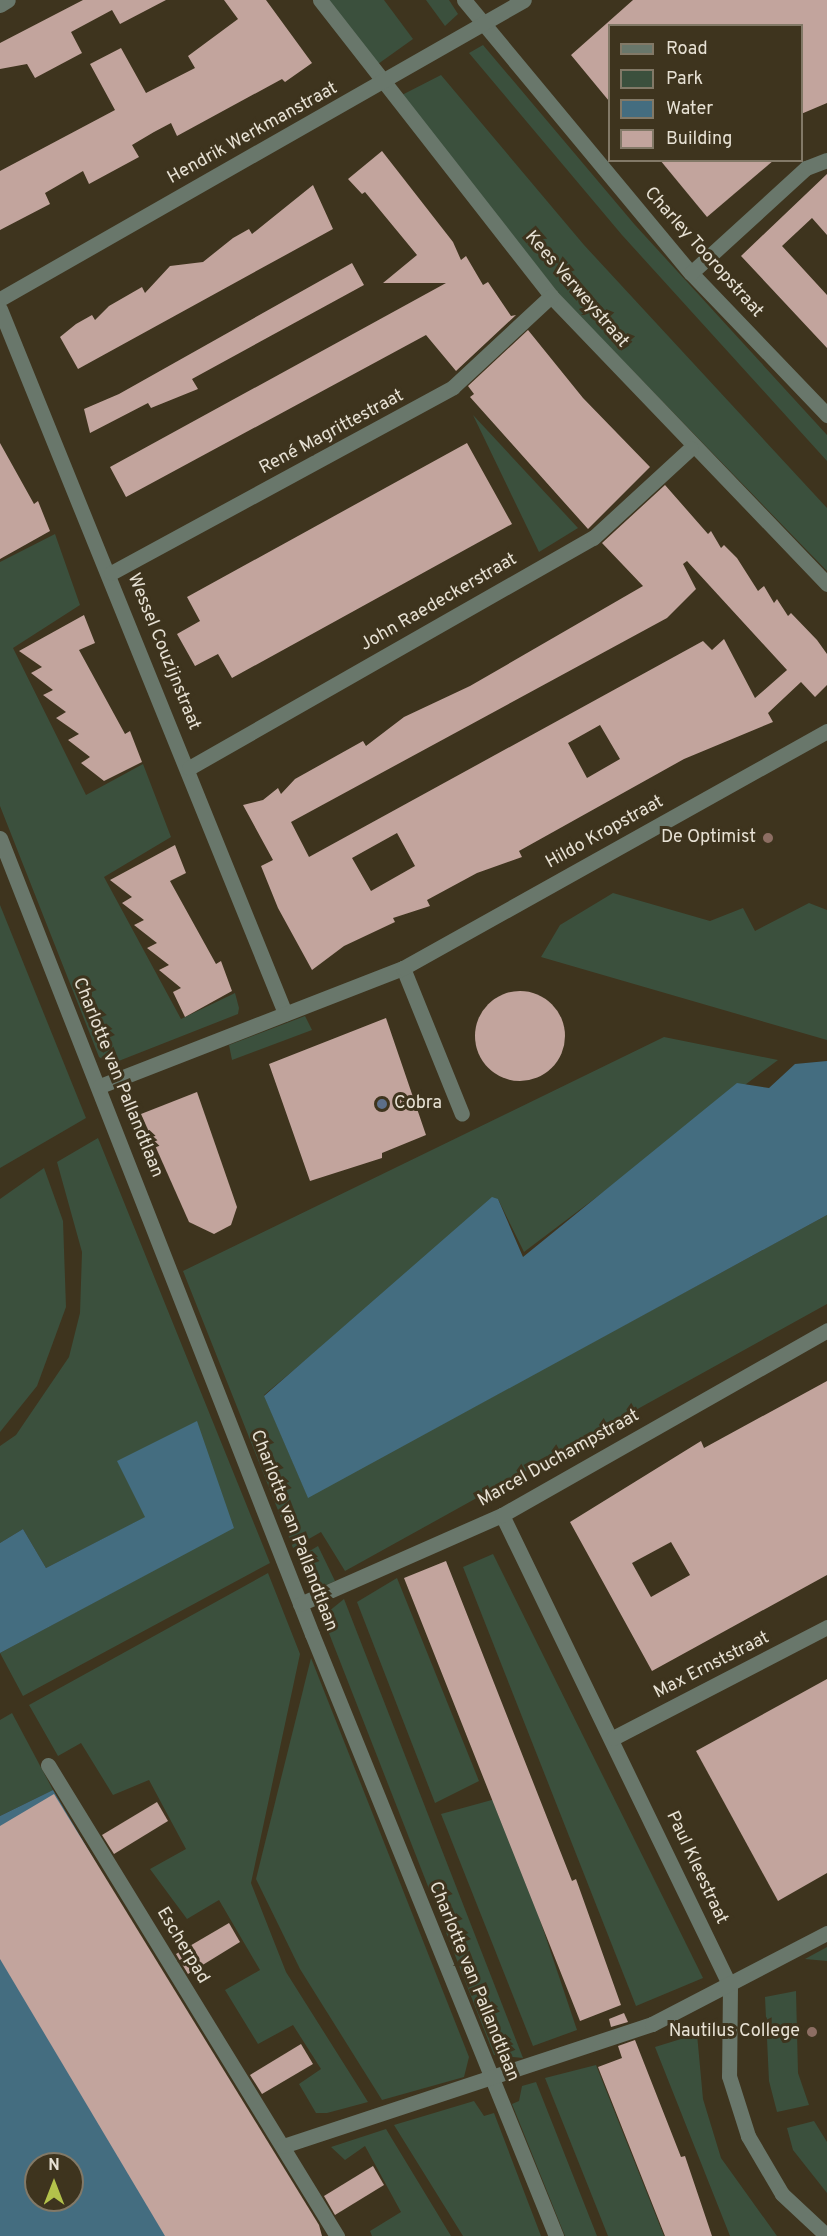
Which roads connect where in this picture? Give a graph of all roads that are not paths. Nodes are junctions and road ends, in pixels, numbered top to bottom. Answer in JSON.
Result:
{"nodes":[{"id":1,"x":8,"y":0,"type":"edge"},
{"id":2,"x":320,"y":0,"type":"edge"},
{"id":3,"x":464,"y":0,"type":"edge"},
{"id":4,"x":524,"y":0,"type":"edge"},
{"id":5,"x":0,"y":5,"type":"edge"},
{"id":6,"x":483,"y":25,"type":"junction"},
{"id":7,"x":384,"y":82,"type":"junction"},
{"id":8,"x":827,"y":160,"type":"edge"},
{"id":9,"x":691,"y":273,"type":"junction"},
{"id":10,"x":551,"y":297,"type":"junction"},
{"id":11,"x":0,"y":299,"type":"edge"},
{"id":12,"x":0,"y":309,"type":"edge"},
{"id":13,"x":827,"y":415,"type":"edge"},
{"id":14,"x":691,"y":448,"type":"junction"},
{"id":15,"x":111,"y":573,"type":"junction"},
{"id":16,"x":827,"y":584,"type":"edge"},
{"id":17,"x":827,"y":731,"type":"edge"},
{"id":18,"x":189,"y":768,"type":"junction"},
{"id":19,"x":0,"y":838,"type":"edge"},
{"id":20,"x":403,"y":968,"type":"junction"},
{"id":21,"x":285,"y":1013,"type":"junction"},
{"id":22,"x":100,"y":1086,"type":"junction"},
{"id":23,"x":462,"y":1114,"type":"dead end"},
{"id":24,"x":827,"y":1330,"type":"edge"},
{"id":25,"x":502,"y":1515,"type":"junction"},
{"id":26,"x":300,"y":1604,"type":"junction"},
{"id":27,"x":827,"y":1627,"type":"edge"},
{"id":28,"x":613,"y":1738,"type":"junction"},
{"id":29,"x":48,"y":1765,"type":"dead end"},
{"id":30,"x":827,"y":1932,"type":"edge"},
{"id":31,"x":730,"y":1986,"type":"junction"},
{"id":32,"x":492,"y":2081,"type":"junction"},
{"id":33,"x":284,"y":2146,"type":"junction"},
{"id":34,"x":337,"y":2236,"type":"edge"},
{"id":35,"x":556,"y":2236,"type":"edge"},
{"id":36,"x":827,"y":2236,"type":"edge"}],
"edges":[{"from":1,"to":5,"type":"street"},
{"from":2,"to":7,"type":"street","name":"Kees Verweystraat"},
{"from":3,"to":6,"type":"street","name":"Charley Tooropstraat"},
{"from":4,"to":6,"type":"street","name":"Hendrik Werkmanstraat"},
{"from":6,"to":7,"type":"street","name":"Hendrik Werkmanstraat"},
{"from":6,"to":9,"type":"street","name":"Charley Tooropstraat"},
{"from":7,"to":10,"type":"street","name":"Kees Verweystraat"},
{"from":7,"to":11,"type":"street","name":"Hendrik Werkmanstraat"},
{"from":8,"to":9,"type":"street"},
{"from":9,"to":13,"type":"street","name":"Charley Tooropstraat"},
{"from":10,"to":14,"type":"street","name":"Kees Verweystraat"},
{"from":10,"to":15,"type":"street","name":"René Magrittestraat"},
{"from":12,"to":15,"type":"street","name":"Wessel Couzijnstraat"},
{"from":14,"to":16,"type":"street","name":"Kees Verweystraat"},
{"from":14,"to":18,"type":"street","name":"John Raedeckerstraat"},
{"from":15,"to":18,"type":"street","name":"Wessel Couzijnstraat"},
{"from":17,"to":20,"type":"street","name":"Hildo Kropstraat"},
{"from":18,"to":21,"type":"street","name":"Wessel Couzijnstraat"},
{"from":19,"to":22,"type":"street","name":"Charlotte van Pallandtlaan"},
{"from":20,"to":21,"type":"street","name":"Hildo Kropstraat"},
{"from":20,"to":23,"type":"street"},
{"from":21,"to":22,"type":"street","name":"Hildo Kropstraat"},
{"from":22,"to":26,"type":"street","name":"Charlotte van Pallandtlaan"},
{"from":24,"to":25,"type":"street","name":"Marcel Duchampstraat"},
{"from":25,"to":26,"type":"street","name":"Marcel Duchampstraat"},
{"from":25,"to":28,"type":"street","name":"Paul Kleestraat"},
{"from":26,"to":32,"type":"street","name":"Charlotte van Pallandtlaan"},
{"from":27,"to":28,"type":"street","name":"Max Ernststraat"},
{"from":28,"to":31,"type":"street","name":"Paul Kleestraat"},
{"from":29,"to":33,"type":"street","name":"Escherpad"},
{"from":30,"to":31,"type":"street"},
{"from":31,"to":32,"type":"street"},
{"from":31,"to":36,"type":"street","name":"Paul Kleestraat"},
{"from":32,"to":33,"type":"street"},
{"from":32,"to":35,"type":"street","name":"Charlotte van Pallandtlaan"},
{"from":33,"to":34,"type":"street","name":"Escherpad"}]}
